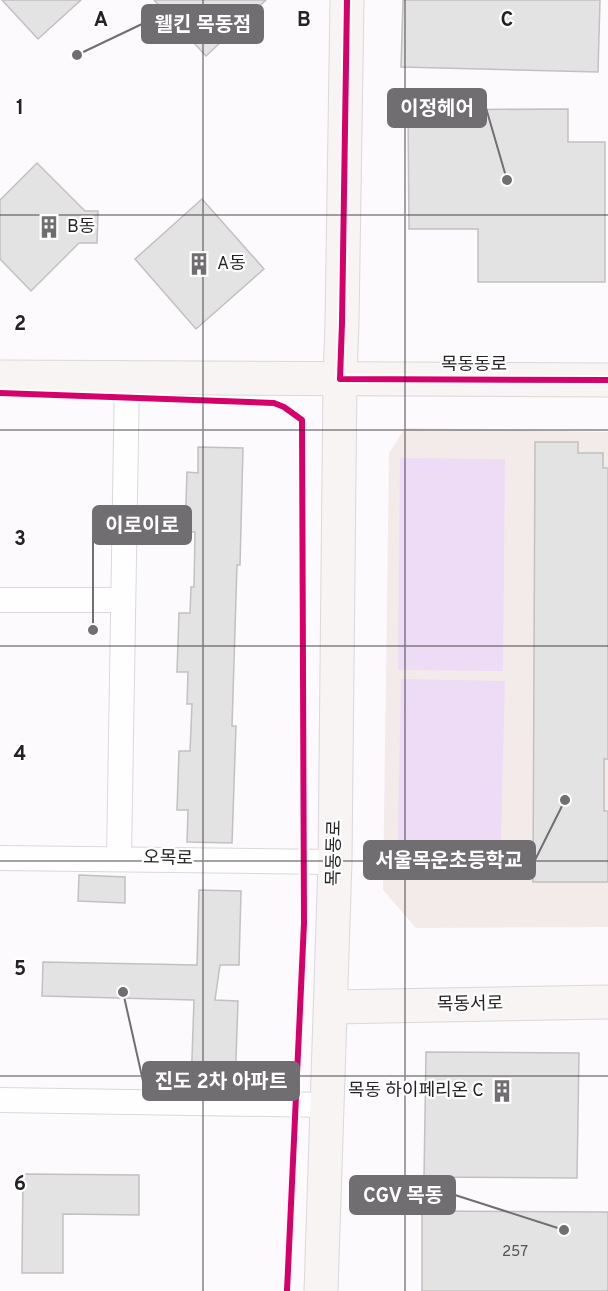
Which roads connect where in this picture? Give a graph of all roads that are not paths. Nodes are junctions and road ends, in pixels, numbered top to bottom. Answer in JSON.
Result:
{"nodes":[{"id":1,"x":347,"y":0,"type":"edge"},
{"id":2,"x":0,"y":377,"type":"edge"},
{"id":3,"x":127,"y":377,"type":"junction"},
{"id":4,"x":340,"y":379,"type":"junction"},
{"id":5,"x":608,"y":380,"type":"edge"},
{"id":6,"x":0,"y":600,"type":"edge"},
{"id":7,"x":123,"y":600,"type":"junction"},
{"id":8,"x":0,"y":858,"type":"edge"},
{"id":9,"x":119,"y":858,"type":"junction"},
{"id":10,"x":335,"y":862,"type":"junction"},
{"id":11,"x":608,"y":1002,"type":"edge"},
{"id":12,"x":332,"y":1007,"type":"junction"},
{"id":13,"x":0,"y":1100,"type":"edge"},
{"id":14,"x":328,"y":1105,"type":"junction"},
{"id":15,"x":321,"y":1291,"type":"edge"}],
"edges":[{"from":1,"to":4,"type":"main road"},
{"from":2,"to":3,"type":"main road","name":"목동동로"},
{"from":3,"to":4,"type":"main road","name":"목동동로"},
{"from":3,"to":7,"type":"street"},
{"from":4,"to":5,"type":"main road","name":"목동동로"},
{"from":4,"to":10,"type":"main road","name":"목동동로"},
{"from":6,"to":7,"type":"street"},
{"from":7,"to":9,"type":"street"},
{"from":8,"to":9,"type":"street","name":"오목로"},
{"from":9,"to":10,"type":"street","name":"오목로"},
{"from":10,"to":12,"type":"main road","name":"목동동로"},
{"from":11,"to":12,"type":"main road","name":"목동서로"},
{"from":12,"to":14,"type":"main road","name":"목동동로"},
{"from":13,"to":14,"type":"street"},
{"from":14,"to":15,"type":"main road","name":"목동동로"}]}
